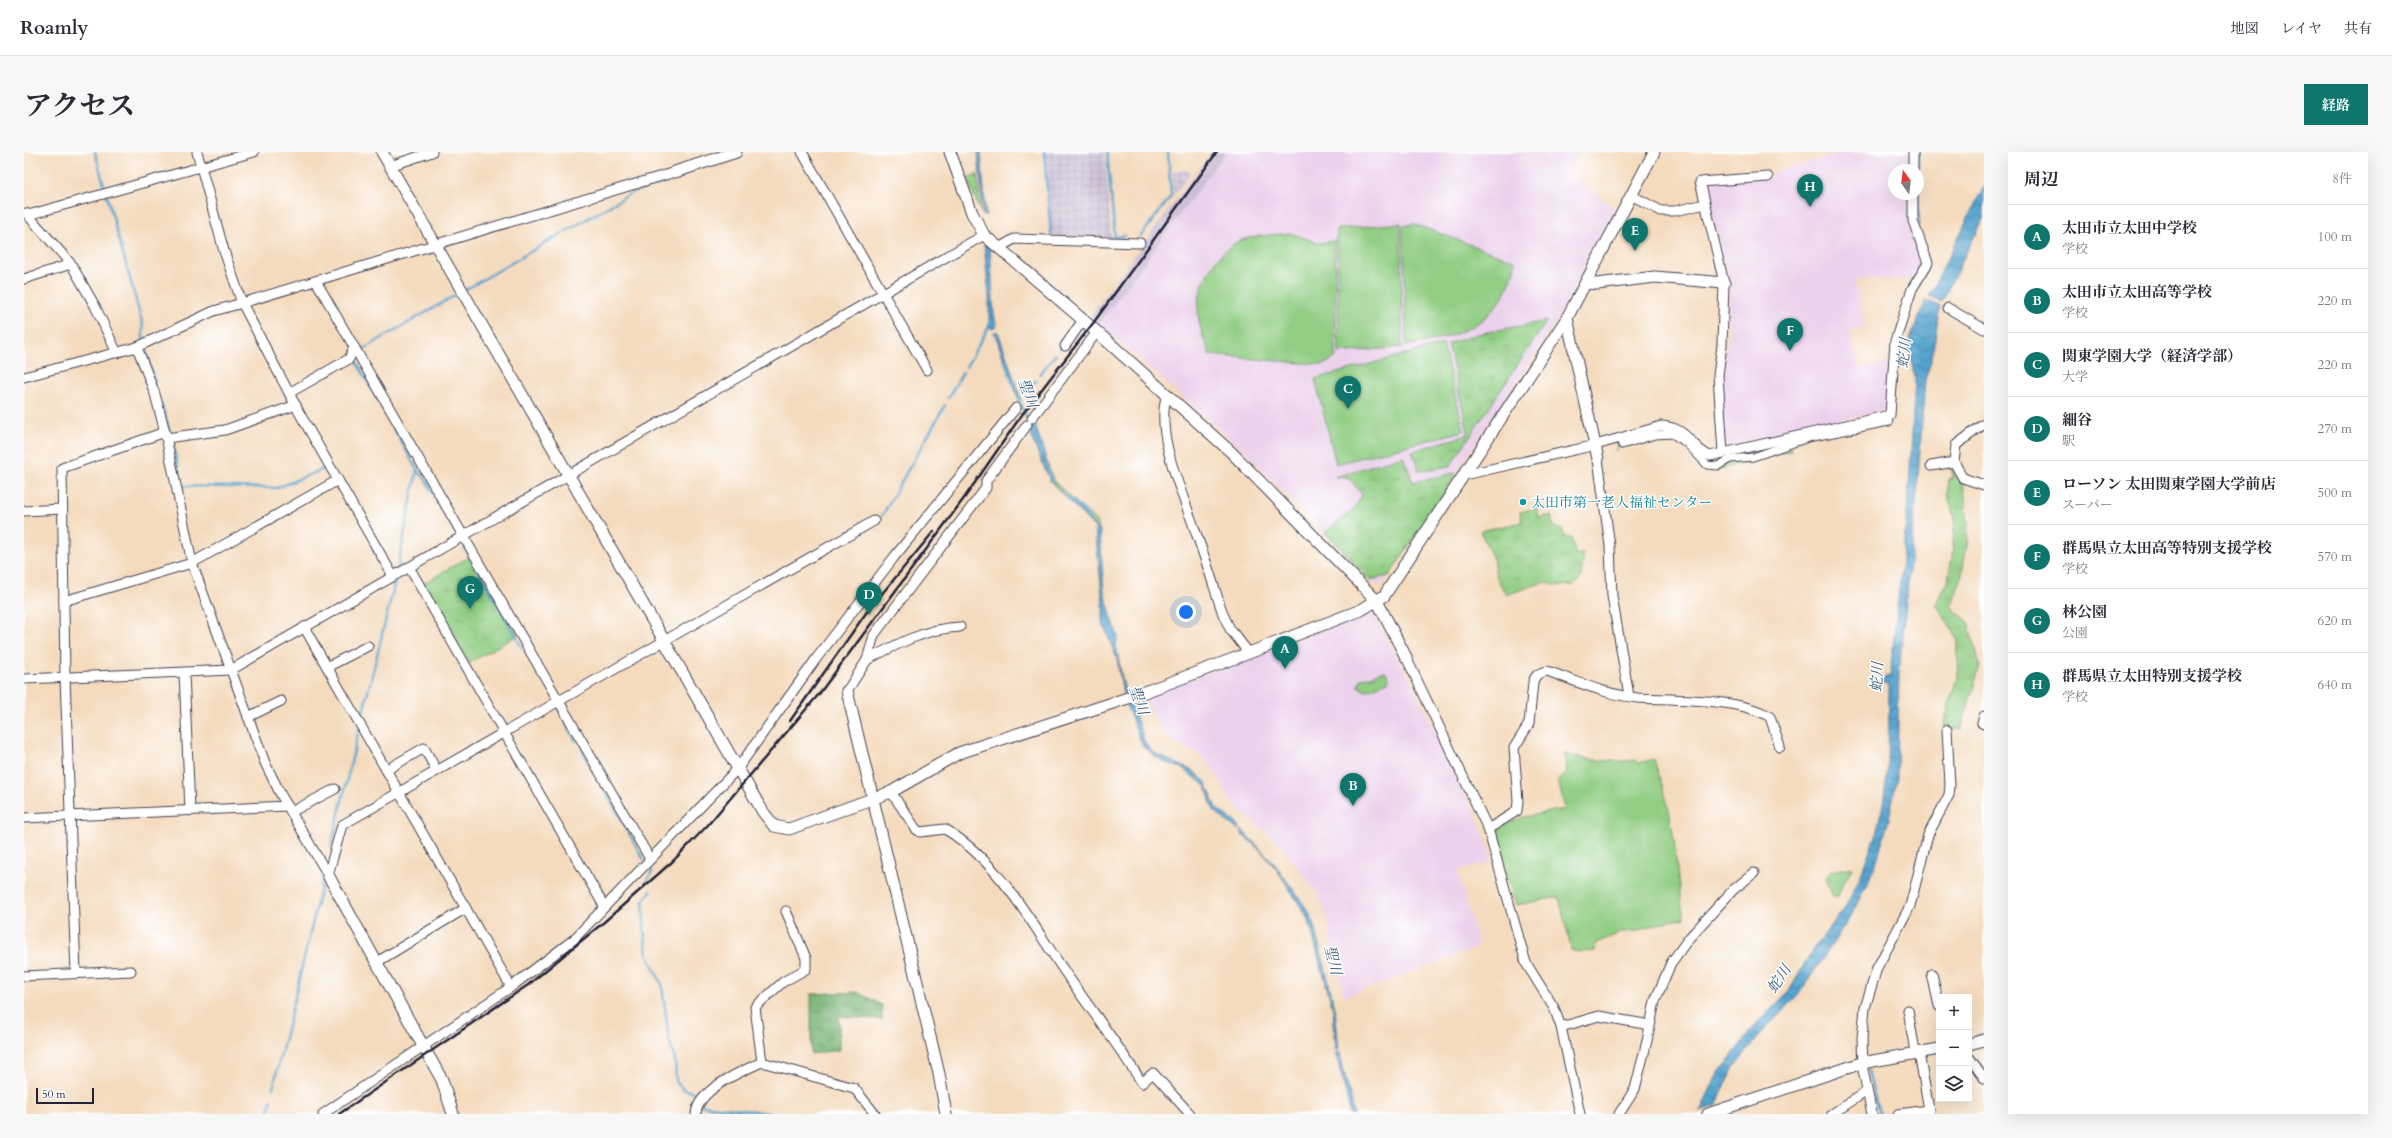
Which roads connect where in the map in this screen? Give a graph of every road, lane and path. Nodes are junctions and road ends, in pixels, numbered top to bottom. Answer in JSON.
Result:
{"nodes":[{"id":1,"x":197,"y":152,"type":"edge"},
{"id":2,"x":254,"y":152,"type":"edge"},
{"id":3,"x":382,"y":152,"type":"edge"},
{"id":4,"x":432,"y":152,"type":"edge"},
{"id":5,"x":736,"y":152,"type":"edge"},
{"id":6,"x":802,"y":152,"type":"edge"},
{"id":7,"x":950,"y":152,"type":"edge"},
{"id":8,"x":1654,"y":152,"type":"edge"},
{"id":9,"x":1913,"y":152,"type":"edge"},
{"id":10,"x":1913,"y":164,"type":"edge"},
{"id":11,"x":390,"y":166,"type":"junction"},
{"id":12,"x":202,"y":168,"type":"junction"},
{"id":13,"x":675,"y":172,"type":"joint"},
{"id":14,"x":1768,"y":177,"type":"dead end"},
{"id":15,"x":1631,"y":195,"type":"junction"},
{"id":16,"x":1913,"y":200,"type":"edge"},
{"id":17,"x":1705,"y":204,"type":"junction"},
{"id":18,"x":26,"y":213,"type":"edge"},
{"id":19,"x":984,"y":235,"type":"junction"},
{"id":20,"x":1140,"y":242,"type":"dead end"},
{"id":21,"x":437,"y":245,"type":"junction"},
{"id":22,"x":999,"y":248,"type":"junction"},
{"id":23,"x":70,"y":264,"type":"junction"},
{"id":24,"x":24,"y":279,"type":"edge"},
{"id":25,"x":316,"y":281,"type":"junction"},
{"id":26,"x":1586,"y":283,"type":"junction"},
{"id":27,"x":1724,"y":283,"type":"junction"},
{"id":28,"x":884,"y":294,"type":"junction"},
{"id":29,"x":242,"y":303,"type":"junction"},
{"id":30,"x":1948,"y":308,"type":"dead end"},
{"id":31,"x":1567,"y":318,"type":"junction"},
{"id":32,"x":1083,"y":320,"type":"junction"},
{"id":33,"x":1984,"y":329,"type":"edge"},
{"id":34,"x":1097,"y":332,"type":"junction"},
{"id":35,"x":1065,"y":346,"type":"dead end"},
{"id":36,"x":137,"y":347,"type":"junction"},
{"id":37,"x":354,"y":347,"type":"junction"},
{"id":38,"x":117,"y":353,"type":"junction"},
{"id":39,"x":927,"y":370,"type":"dead end"},
{"id":40,"x":24,"y":377,"type":"edge"},
{"id":41,"x":289,"y":393,"type":"junction"},
{"id":42,"x":1167,"y":394,"type":"junction"},
{"id":43,"x":296,"y":405,"type":"junction"},
{"id":44,"x":1016,"y":408,"type":"dead end"},
{"id":45,"x":1889,"y":422,"type":"dead end"},
{"id":46,"x":1984,"y":424,"type":"edge"},
{"id":47,"x":165,"y":435,"type":"junction"},
{"id":48,"x":1621,"y":442,"type":"dead end"},
{"id":49,"x":1596,"y":445,"type":"junction"},
{"id":50,"x":1723,"y":453,"type":"junction"},
{"id":51,"x":1598,"y":459,"type":"joint"},
{"id":52,"x":1954,"y":462,"type":"junction"},
{"id":53,"x":1931,"y":466,"type":"dead end"},
{"id":54,"x":568,"y":475,"type":"junction"},
{"id":55,"x":1464,"y":475,"type":"junction"},
{"id":56,"x":338,"y":480,"type":"junction"},
{"id":57,"x":1984,"y":485,"type":"edge"},
{"id":58,"x":62,"y":509,"type":"junction"},
{"id":59,"x":24,"y":511,"type":"edge"},
{"id":60,"x":874,"y":521,"type":"dead end"},
{"id":61,"x":463,"y":536,"type":"junction"},
{"id":62,"x":192,"y":563,"type":"junction"},
{"id":63,"x":409,"y":567,"type":"junction"},
{"id":64,"x":393,"y":576,"type":"junction"},
{"id":65,"x":64,"y":601,"type":"junction"},
{"id":66,"x":1377,"y":601,"type":"junction"},
{"id":67,"x":304,"y":627,"type":"junction"},
{"id":68,"x":960,"y":627,"type":"dead end"},
{"id":69,"x":663,"y":641,"type":"junction"},
{"id":70,"x":368,"y":646,"type":"dead end"},
{"id":71,"x":1249,"y":653,"type":"junction"},
{"id":72,"x":1406,"y":657,"type":"joint"},
{"id":73,"x":867,"y":660,"type":"junction"},
{"id":74,"x":327,"y":667,"type":"junction"},
{"id":75,"x":230,"y":670,"type":"junction"},
{"id":76,"x":184,"y":673,"type":"junction"},
{"id":77,"x":65,"y":678,"type":"junction"},
{"id":78,"x":24,"y":679,"type":"edge"},
{"id":79,"x":847,"y":691,"type":"joint"},
{"id":80,"x":1629,"y":696,"type":"junction"},
{"id":81,"x":281,"y":701,"type":"dead end"},
{"id":82,"x":559,"y":701,"type":"junction"},
{"id":83,"x":1984,"y":716,"type":"edge"},
{"id":84,"x":248,"y":717,"type":"junction"},
{"id":85,"x":1984,"y":724,"type":"edge"},
{"id":86,"x":1947,"y":730,"type":"dead end"},
{"id":87,"x":504,"y":732,"type":"junction"},
{"id":88,"x":1780,"y":747,"type":"dead end"},
{"id":89,"x":738,"y":768,"type":"junction"},
{"id":90,"x":386,"y":770,"type":"junction"},
{"id":91,"x":437,"y":771,"type":"junction"},
{"id":92,"x":335,"y":789,"type":"dead end"},
{"id":93,"x":891,"y":792,"type":"junction"},
{"id":94,"x":399,"y":793,"type":"junction"},
{"id":95,"x":872,"y":799,"type":"junction"},
{"id":96,"x":289,"y":809,"type":"junction"},
{"id":97,"x":190,"y":810,"type":"junction"},
{"id":98,"x":70,"y":816,"type":"junction"},
{"id":99,"x":24,"y":818,"type":"edge"},
{"id":100,"x":1488,"y":829,"type":"junction"},
{"id":101,"x":650,"y":859,"type":"junction"},
{"id":102,"x":1754,"y":873,"type":"dead end"},
{"id":103,"x":328,"y":874,"type":"junction"},
{"id":104,"x":604,"y":906,"type":"junction"},
{"id":105,"x":466,"y":908,"type":"junction"},
{"id":106,"x":786,"y":911,"type":"dead end"},
{"id":107,"x":377,"y":962,"type":"junction"},
{"id":108,"x":131,"y":971,"type":"dead end"},
{"id":109,"x":76,"y":974,"type":"junction"},
{"id":110,"x":1932,"y":974,"type":"dead end"},
{"id":111,"x":24,"y":976,"type":"edge"},
{"id":112,"x":511,"y":986,"type":"junction"},
{"id":113,"x":1936,"y":994,"type":"edge"},
{"id":114,"x":1908,"y":1010,"type":"dead end"},
{"id":115,"x":1650,"y":1025,"type":"junction"},
{"id":116,"x":1561,"y":1027,"type":"junction"},
{"id":117,"x":1984,"y":1040,"type":"edge"},
{"id":118,"x":1972,"y":1043,"type":"edge"},
{"id":119,"x":424,"y":1046,"type":"junction"},
{"id":120,"x":1936,"y":1049,"type":"edge"},
{"id":121,"x":1917,"y":1052,"type":"junction"},
{"id":122,"x":1972,"y":1061,"type":"edge"},
{"id":123,"x":762,"y":1062,"type":"junction"},
{"id":124,"x":1862,"y":1063,"type":"junction"},
{"id":125,"x":1984,"y":1078,"type":"edge"},
{"id":126,"x":1867,"y":1091,"type":"junction"},
{"id":127,"x":323,"y":1114,"type":"edge"},
{"id":128,"x":453,"y":1114,"type":"edge"},
{"id":129,"x":696,"y":1114,"type":"edge"},
{"id":130,"x":875,"y":1114,"type":"edge"},
{"id":131,"x":946,"y":1114,"type":"edge"},
{"id":132,"x":1190,"y":1114,"type":"edge"},
{"id":133,"x":1580,"y":1114,"type":"edge"},
{"id":134,"x":1619,"y":1114,"type":"edge"},
{"id":135,"x":1708,"y":1114,"type":"edge"},
{"id":136,"x":1832,"y":1114,"type":"edge"},
{"id":137,"x":1872,"y":1114,"type":"edge"},
{"id":138,"x":1898,"y":1114,"type":"edge"}],
"edges":[{"from":1,"to":12,"type":"street"},
{"from":2,"to":12,"type":"street"},
{"from":3,"to":11,"type":"street"},
{"from":4,"to":11,"type":"street"},
{"from":5,"to":13,"type":"street"},
{"from":6,"to":28,"type":"street"},
{"from":7,"to":19,"type":"street"},
{"from":8,"to":15,"type":"street"},
{"from":9,"to":10,"type":"street"},
{"from":11,"to":21,"type":"street"},
{"from":12,"to":18,"type":"street"},
{"from":12,"to":29,"type":"street"},
{"from":13,"to":21,"type":"street"},
{"from":14,"to":17,"type":"street"},
{"from":15,"to":17,"type":"street"},
{"from":15,"to":26,"type":"street"},
{"from":16,"to":50,"type":"street"},
{"from":17,"to":27,"type":"street"},
{"from":18,"to":23,"type":"street"},
{"from":19,"to":22,"type":"street"},
{"from":19,"to":28,"type":"street"},
{"from":20,"to":22,"type":"street"},
{"from":21,"to":25,"type":"street"},
{"from":21,"to":54,"type":"street"},
{"from":22,"to":32,"type":"street"},
{"from":23,"to":24,"type":"street"},
{"from":23,"to":38,"type":"street"},
{"from":25,"to":29,"type":"street"},
{"from":25,"to":37,"type":"street"},
{"from":26,"to":27,"type":"street"},
{"from":26,"to":31,"type":"street"},
{"from":27,"to":50,"type":"street"},
{"from":28,"to":39,"type":"street"},
{"from":28,"to":54,"type":"street"},
{"from":29,"to":36,"type":"street"},
{"from":29,"to":41,"type":"street"},
{"from":30,"to":33,"type":"street"},
{"from":31,"to":49,"type":"street"},
{"from":31,"to":55,"type":"street"},
{"from":32,"to":34,"type":"street"},
{"from":32,"to":35,"type":"street"},
{"from":34,"to":42,"type":"street"},
{"from":34,"to":73,"type":"street"},
{"from":36,"to":38,"type":"street"},
{"from":36,"to":47,"type":"street"},
{"from":37,"to":41,"type":"street"},
{"from":37,"to":61,"type":"street"},
{"from":38,"to":40,"type":"street"},
{"from":41,"to":43,"type":"street"},
{"from":42,"to":66,"type":"street"},
{"from":42,"to":71,"type":"street"},
{"from":43,"to":47,"type":"street"},
{"from":43,"to":56,"type":"street"},
{"from":44,"to":89,"type":"street"},
{"from":45,"to":48,"type":"street"},
{"from":46,"to":52,"type":"street"},
{"from":47,"to":58,"type":"street"},
{"from":47,"to":62,"type":"street"},
{"from":49,"to":50,"type":"street"},
{"from":49,"to":51,"type":"street"},
{"from":49,"to":55,"type":"street"},
{"from":51,"to":80,"type":"street"},
{"from":52,"to":53,"type":"street"},
{"from":52,"to":57,"type":"street"},
{"from":54,"to":61,"type":"street"},
{"from":54,"to":69,"type":"street"},
{"from":55,"to":66,"type":"street"},
{"from":56,"to":62,"type":"street"},
{"from":56,"to":64,"type":"street"},
{"from":58,"to":59,"type":"street"},
{"from":58,"to":65,"type":"street"},
{"from":60,"to":69,"type":"street"},
{"from":61,"to":63,"type":"street"},
{"from":61,"to":82,"type":"street"},
{"from":62,"to":65,"type":"street"},
{"from":62,"to":75,"type":"street"},
{"from":63,"to":64,"type":"street"},
{"from":63,"to":87,"type":"street"},
{"from":64,"to":67,"type":"street"},
{"from":65,"to":77,"type":"street"},
{"from":66,"to":71,"type":"street"},
{"from":66,"to":72,"type":"street"},
{"from":67,"to":74,"type":"street"},
{"from":67,"to":75,"type":"street"},
{"from":68,"to":73,"type":"street"},
{"from":69,"to":82,"type":"street"},
{"from":69,"to":89,"type":"street"},
{"from":70,"to":74,"type":"street"},
{"from":71,"to":93,"type":"street"},
{"from":72,"to":100,"type":"street"},
{"from":73,"to":79,"type":"street"},
{"from":74,"to":90,"type":"street"},
{"from":75,"to":76,"type":"street"},
{"from":75,"to":84,"type":"street"},
{"from":76,"to":77,"type":"street"},
{"from":76,"to":97,"type":"street"},
{"from":77,"to":78,"type":"street"},
{"from":77,"to":98,"type":"street"},
{"from":79,"to":95,"type":"street"},
{"from":80,"to":88,"type":"street"},
{"from":80,"to":100,"type":"street"},
{"from":81,"to":84,"type":"street"},
{"from":82,"to":87,"type":"street"},
{"from":82,"to":101,"type":"street"},
{"from":83,"to":85,"type":"street"},
{"from":84,"to":96,"type":"street"},
{"from":86,"to":124,"type":"street"},
{"from":87,"to":91,"type":"street"},
{"from":87,"to":104,"type":"street"},
{"from":89,"to":95,"type":"street"},
{"from":89,"to":101,"type":"street"},
{"from":90,"to":91,"type":"street"},
{"from":90,"to":94,"type":"street"},
{"from":91,"to":94,"type":"street"},
{"from":92,"to":96,"type":"street"},
{"from":93,"to":95,"type":"street"},
{"from":93,"to":132,"type":"street"},
{"from":94,"to":103,"type":"street"},
{"from":94,"to":105,"type":"street"},
{"from":95,"to":131,"type":"street"},
{"from":96,"to":97,"type":"street"},
{"from":96,"to":103,"type":"street"},
{"from":97,"to":98,"type":"street"},
{"from":98,"to":99,"type":"street"},
{"from":98,"to":109,"type":"street"},
{"from":100,"to":116,"type":"street"},
{"from":101,"to":104,"type":"street"},
{"from":102,"to":115,"type":"street"},
{"from":103,"to":107,"type":"street"},
{"from":104,"to":112,"type":"street"},
{"from":105,"to":107,"type":"street"},
{"from":105,"to":112,"type":"street"},
{"from":106,"to":123,"type":"street"},
{"from":107,"to":119,"type":"street"},
{"from":108,"to":109,"type":"street"},
{"from":109,"to":111,"type":"street"},
{"from":110,"to":113,"type":"street"},
{"from":112,"to":119,"type":"street"},
{"from":114,"to":121,"type":"street"},
{"from":115,"to":116,"type":"street"},
{"from":115,"to":134,"type":"street"},
{"from":116,"to":133,"type":"street"},
{"from":117,"to":118,"type":"street"},
{"from":119,"to":127,"type":"street"},
{"from":119,"to":128,"type":"street"},
{"from":120,"to":121,"type":"street"},
{"from":121,"to":124,"type":"street"},
{"from":121,"to":138,"type":"street"},
{"from":122,"to":125,"type":"street"},
{"from":123,"to":129,"type":"street"},
{"from":123,"to":130,"type":"street"},
{"from":124,"to":126,"type":"street"},
{"from":124,"to":135,"type":"street"},
{"from":126,"to":136,"type":"street"},
{"from":126,"to":137,"type":"street"}]}
